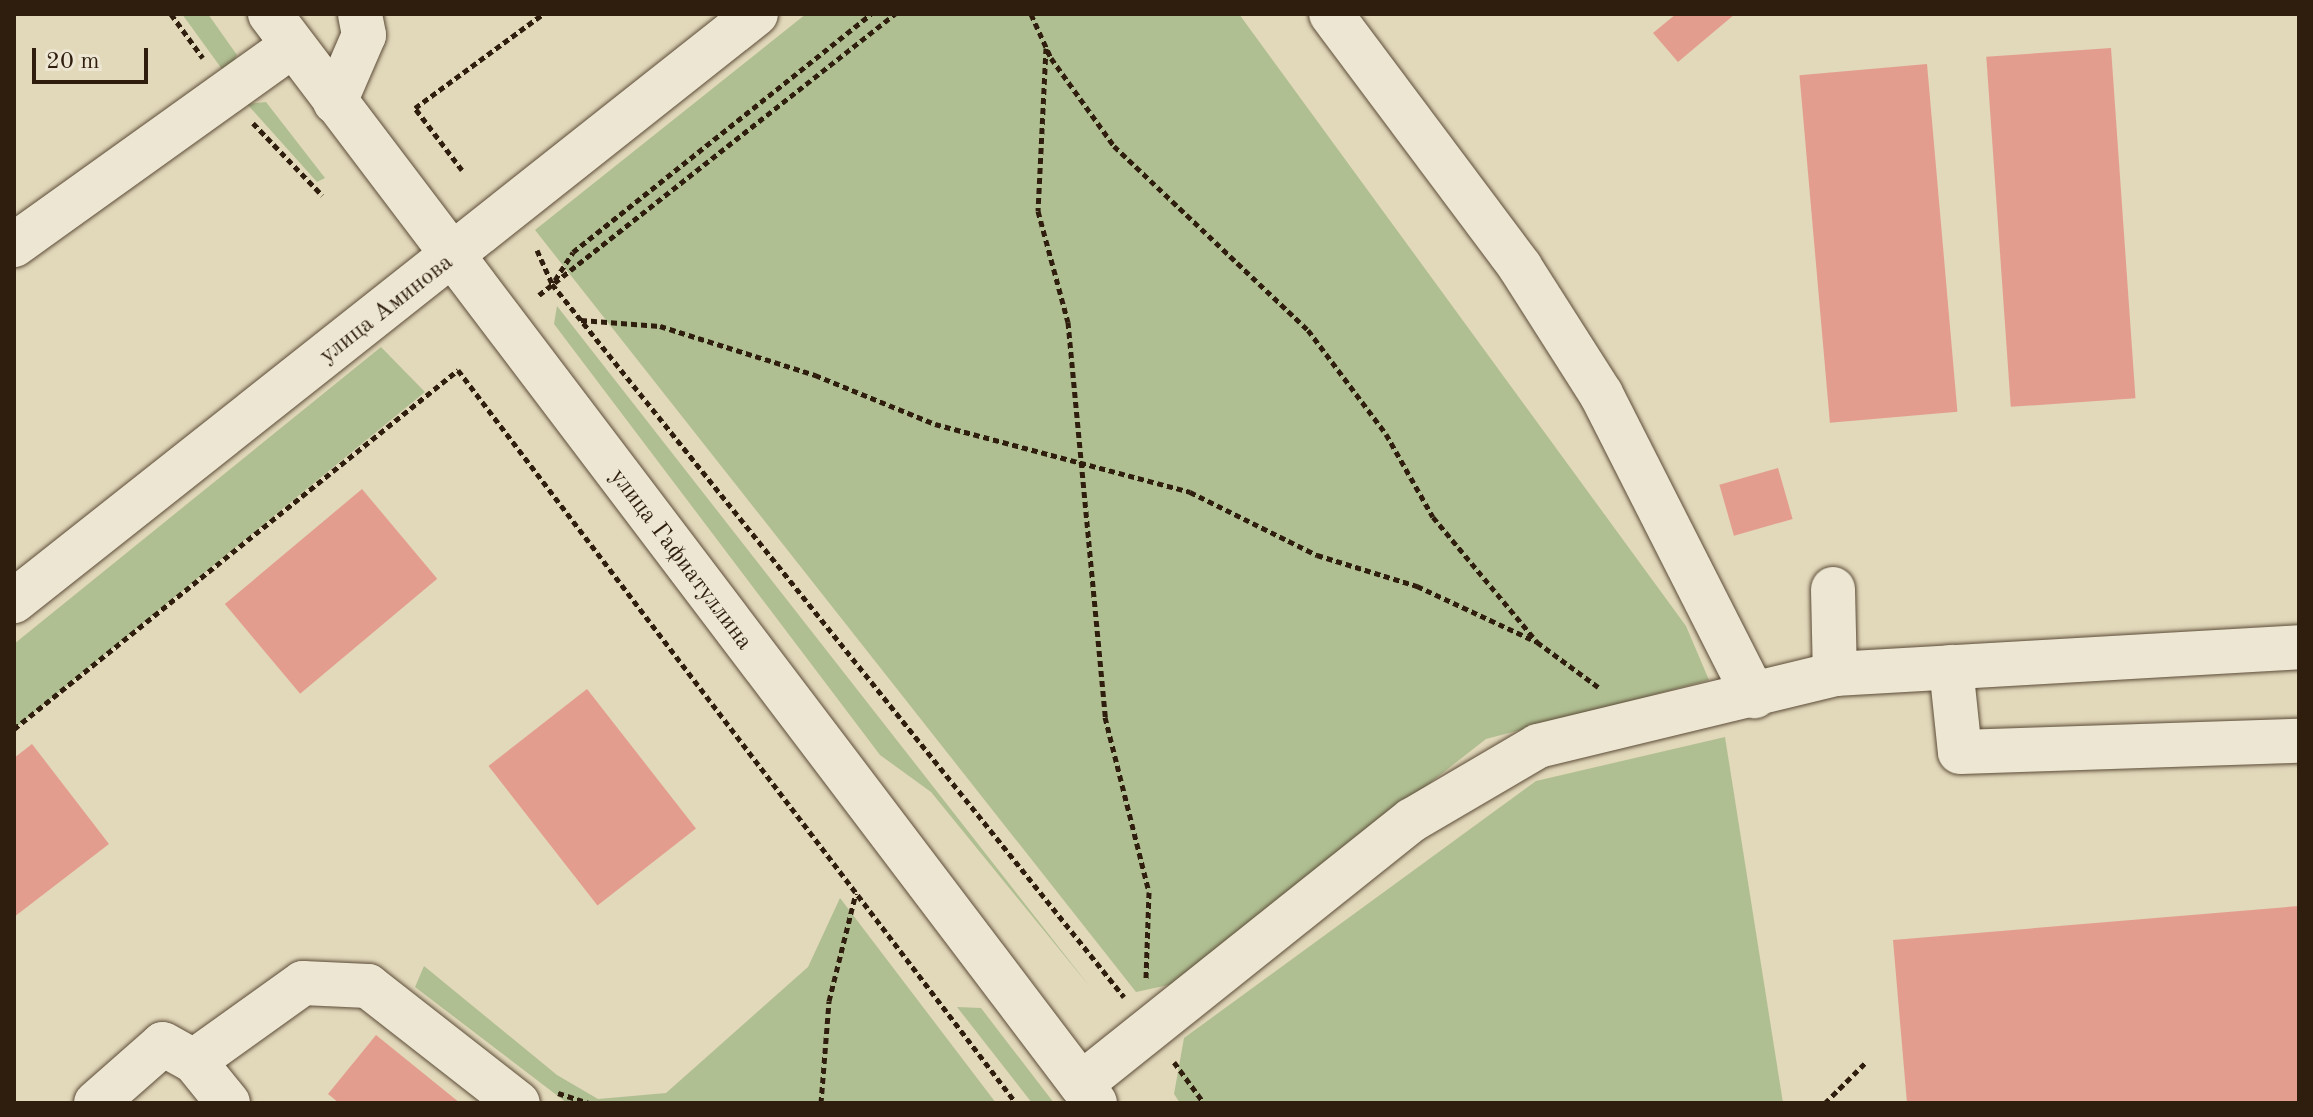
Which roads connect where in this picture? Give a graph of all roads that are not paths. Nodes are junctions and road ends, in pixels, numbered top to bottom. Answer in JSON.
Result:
{"nodes":[{"id":1,"x":360,"y":14,"type":"edge"},
{"id":2,"x":756,"y":14,"type":"edge"},
{"id":3,"x":1331,"y":14,"type":"edge"},
{"id":4,"x":282,"y":30,"type":"edge"},
{"id":5,"x":335,"y":102,"type":"junction"},
{"id":6,"x":14,"y":245,"type":"edge"},
{"id":7,"x":451,"y":259,"type":"junction"},
{"id":8,"x":1833,"y":589,"type":"dead end"},
{"id":9,"x":14,"y":601,"type":"edge"},
{"id":10,"x":2299,"y":647,"type":"edge"},
{"id":11,"x":1951,"y":667,"type":"junction"},
{"id":12,"x":1835,"y":674,"type":"junction"},
{"id":13,"x":1754,"y":696,"type":"junction"},
{"id":14,"x":2299,"y":741,"type":"edge"},
{"id":15,"x":194,"y":1061,"type":"junction"},
{"id":16,"x":1088,"y":1094,"type":"edge"},
{"id":17,"x":96,"y":1103,"type":"edge"},
{"id":18,"x":228,"y":1103,"type":"edge"},
{"id":19,"x":518,"y":1103,"type":"edge"}],
"edges":[{"from":1,"to":5,"type":"street"},
{"from":2,"to":7,"type":"street","name":"улица Аминова"},
{"from":3,"to":13,"type":"street"},
{"from":4,"to":5,"type":"street","name":"улица Гафиатуллина"},
{"from":4,"to":6,"type":"street"},
{"from":5,"to":7,"type":"street","name":"улица Гафиатуллина"},
{"from":7,"to":9,"type":"street","name":"улица Аминова"},
{"from":7,"to":16,"type":"street","name":"улица Гафиатуллина"},
{"from":8,"to":12,"type":"street"},
{"from":10,"to":11,"type":"street"},
{"from":11,"to":12,"type":"street"},
{"from":11,"to":14,"type":"street"},
{"from":12,"to":13,"type":"street"},
{"from":13,"to":16,"type":"street"},
{"from":15,"to":17,"type":"street"},
{"from":15,"to":18,"type":"street"},
{"from":15,"to":19,"type":"street"}]}
